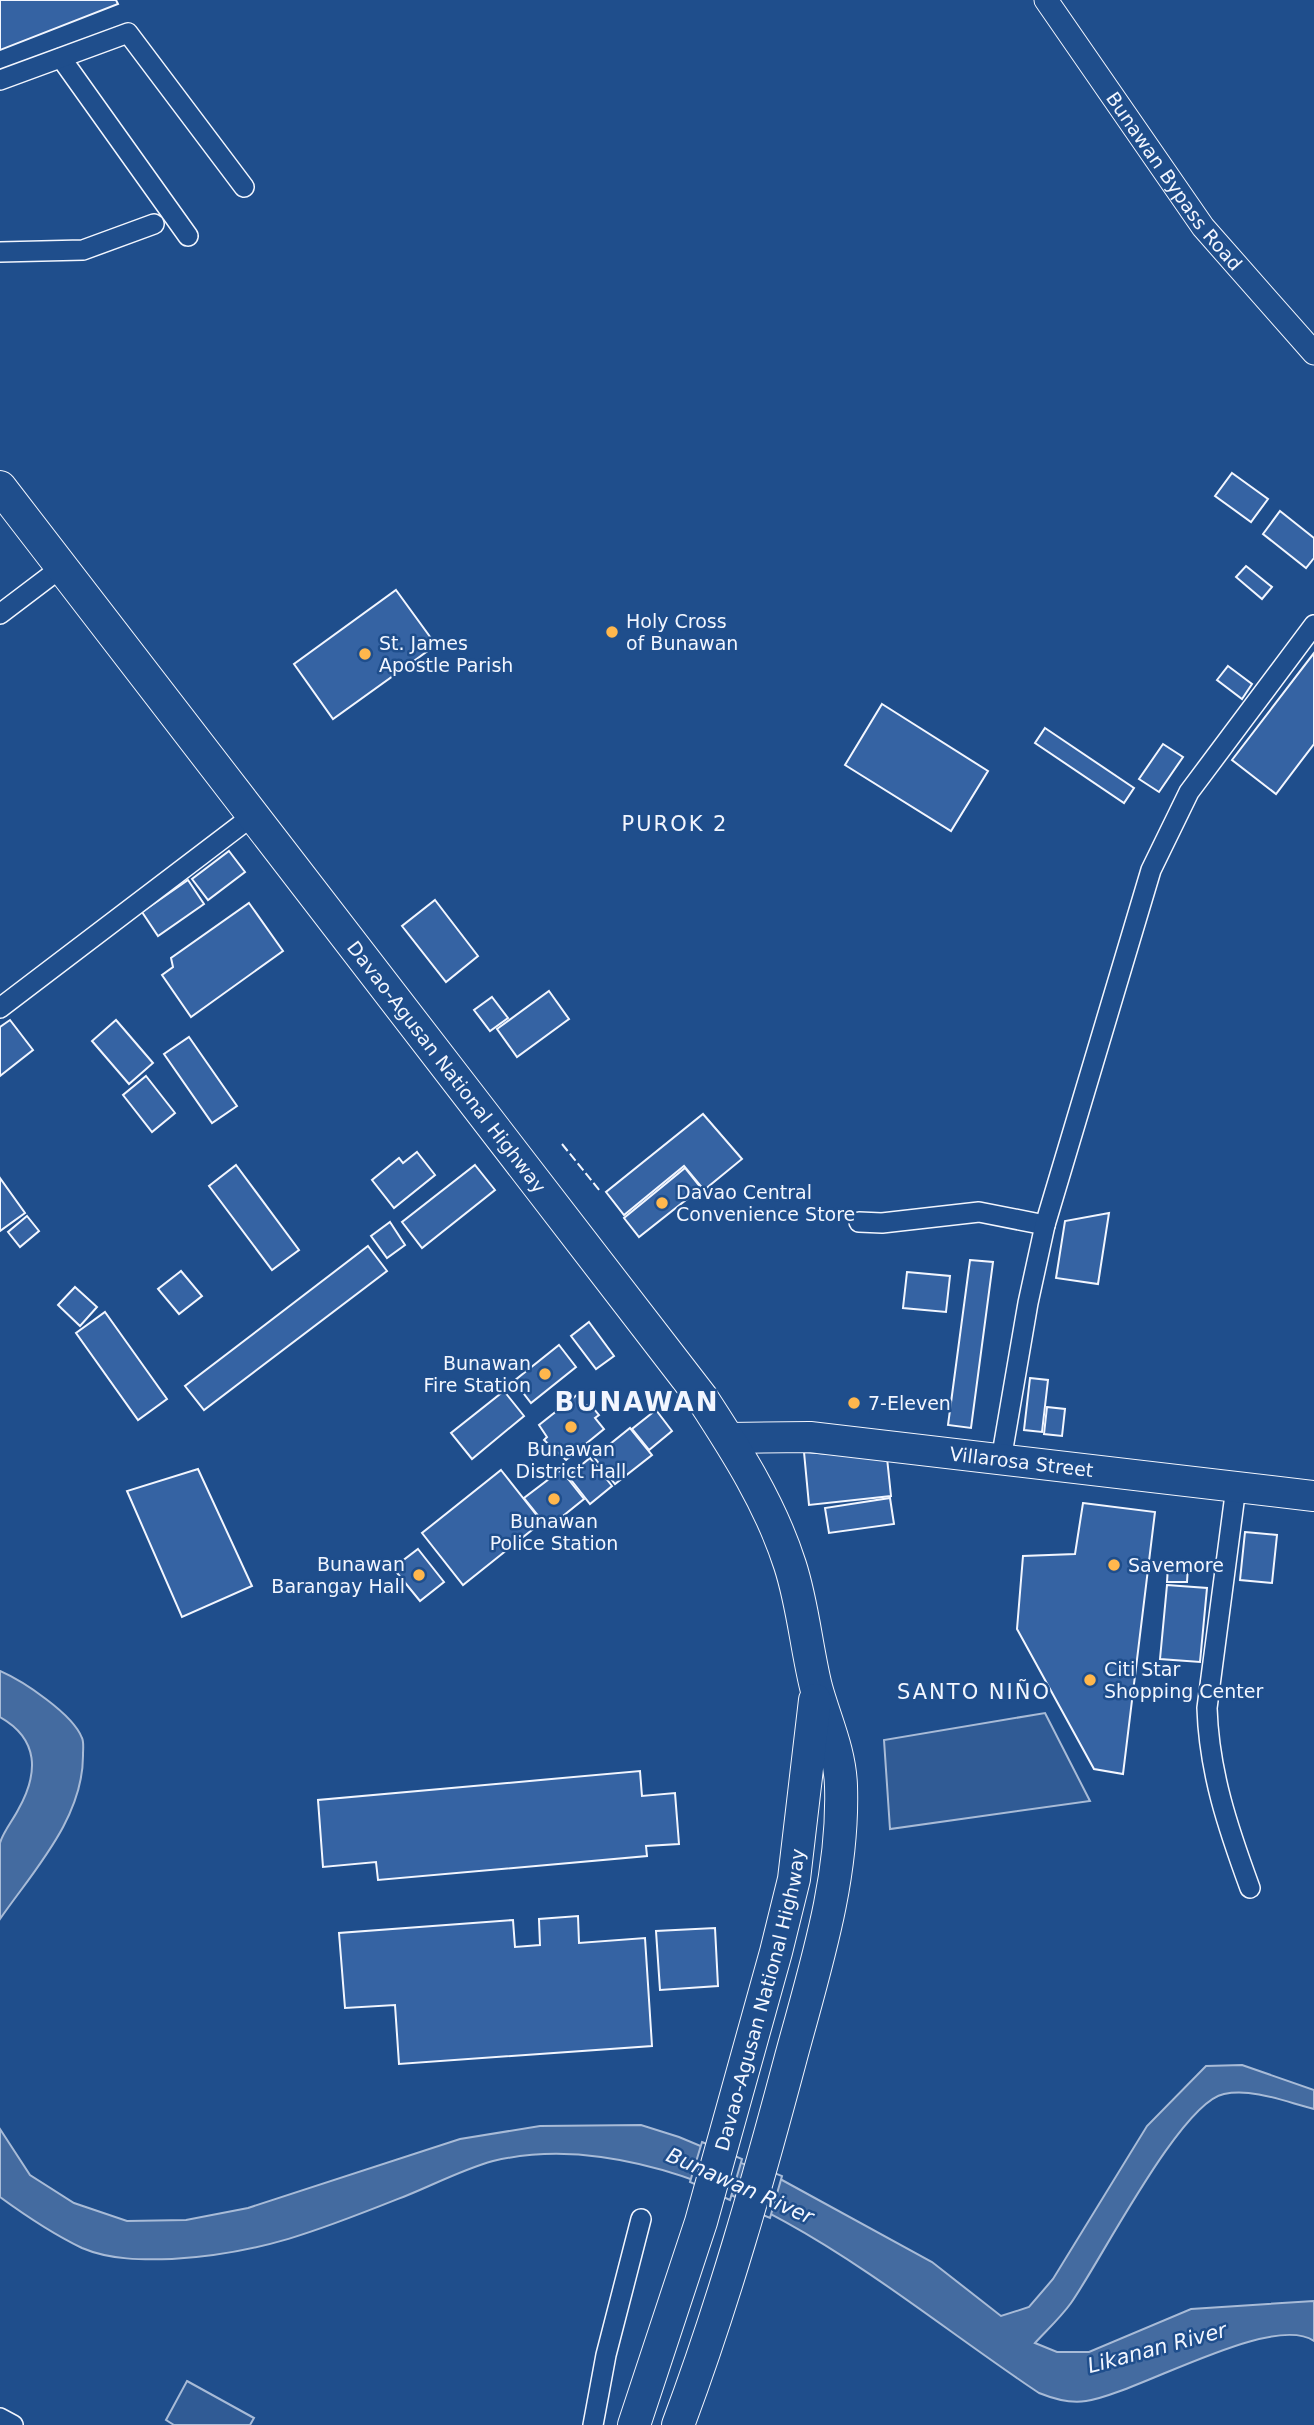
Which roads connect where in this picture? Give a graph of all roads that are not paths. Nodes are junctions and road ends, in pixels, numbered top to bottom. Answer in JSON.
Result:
{"nodes":[{"id":1,"x":1046,"y":0,"type":"edge"},
{"id":2,"x":61,"y":58,"type":"junction"},
{"id":3,"x":0,"y":80,"type":"edge"},
{"id":4,"x":244,"y":187,"type":"dead end"},
{"id":5,"x":154,"y":224,"type":"dead end"},
{"id":6,"x":188,"y":236,"type":"dead end"},
{"id":7,"x":0,"y":252,"type":"edge"},
{"id":8,"x":1314,"y":353,"type":"edge"},
{"id":9,"x":0,"y":487,"type":"edge"},
{"id":10,"x":62,"y":567,"type":"junction"},
{"id":11,"x":0,"y":614,"type":"edge"},
{"id":12,"x":1314,"y":625,"type":"edge"},
{"id":13,"x":255,"y":814,"type":"junction"},
{"id":14,"x":0,"y":1008,"type":"edge"},
{"id":15,"x":859,"y":1222,"type":"dead end"},
{"id":16,"x":1045,"y":1225,"type":"junction"},
{"id":17,"x":729,"y":1438,"type":"junction"},
{"id":18,"x":1001,"y":1460,"type":"junction"},
{"id":19,"x":1236,"y":1487,"type":"junction"},
{"id":20,"x":1314,"y":1496,"type":"edge"},
{"id":21,"x":816,"y":1685,"type":"junction"},
{"id":22,"x":1250,"y":1888,"type":"dead end"},
{"id":23,"x":640,"y":2219,"type":"dead end"},
{"id":24,"x":0,"y":2418,"type":"edge"},
{"id":25,"x":13,"y":2425,"type":"edge"},
{"id":26,"x":593,"y":2425,"type":"edge"},
{"id":27,"x":634,"y":2425,"type":"edge"},
{"id":28,"x":678,"y":2425,"type":"edge"}],
"edges":[{"from":1,"to":8,"type":"street","name":"Bunawan Bypass Road"},
{"from":2,"to":3,"type":"street"},
{"from":2,"to":4,"type":"street"},
{"from":2,"to":6,"type":"street"},
{"from":5,"to":7,"type":"street"},
{"from":9,"to":10,"type":"highway","name":"Davao-Agusan National Highway"},
{"from":10,"to":11,"type":"street"},
{"from":10,"to":13,"type":"highway","name":"Davao-Agusan National Highway"},
{"from":12,"to":16,"type":"street"},
{"from":13,"to":14,"type":"street"},
{"from":13,"to":17,"type":"highway","name":"Davao-Agusan National Highway"},
{"from":15,"to":16,"type":"street"},
{"from":16,"to":18,"type":"street"},
{"from":17,"to":18,"type":"main road","name":"Villarosa Street"},
{"from":17,"to":21,"type":"highway","name":"Davao-Agusan National Highway"},
{"from":18,"to":19,"type":"main road","name":"Villarosa Street"},
{"from":19,"to":20,"type":"main road","name":"Villarosa Street"},
{"from":19,"to":22,"type":"street"},
{"from":21,"to":27,"type":"highway","name":"Davao-Agusan National Highway"},
{"from":21,"to":28,"type":"highway","name":"Davao-Agusan National Highway"},
{"from":23,"to":26,"type":"street"},
{"from":24,"to":25,"type":"street"}]}
